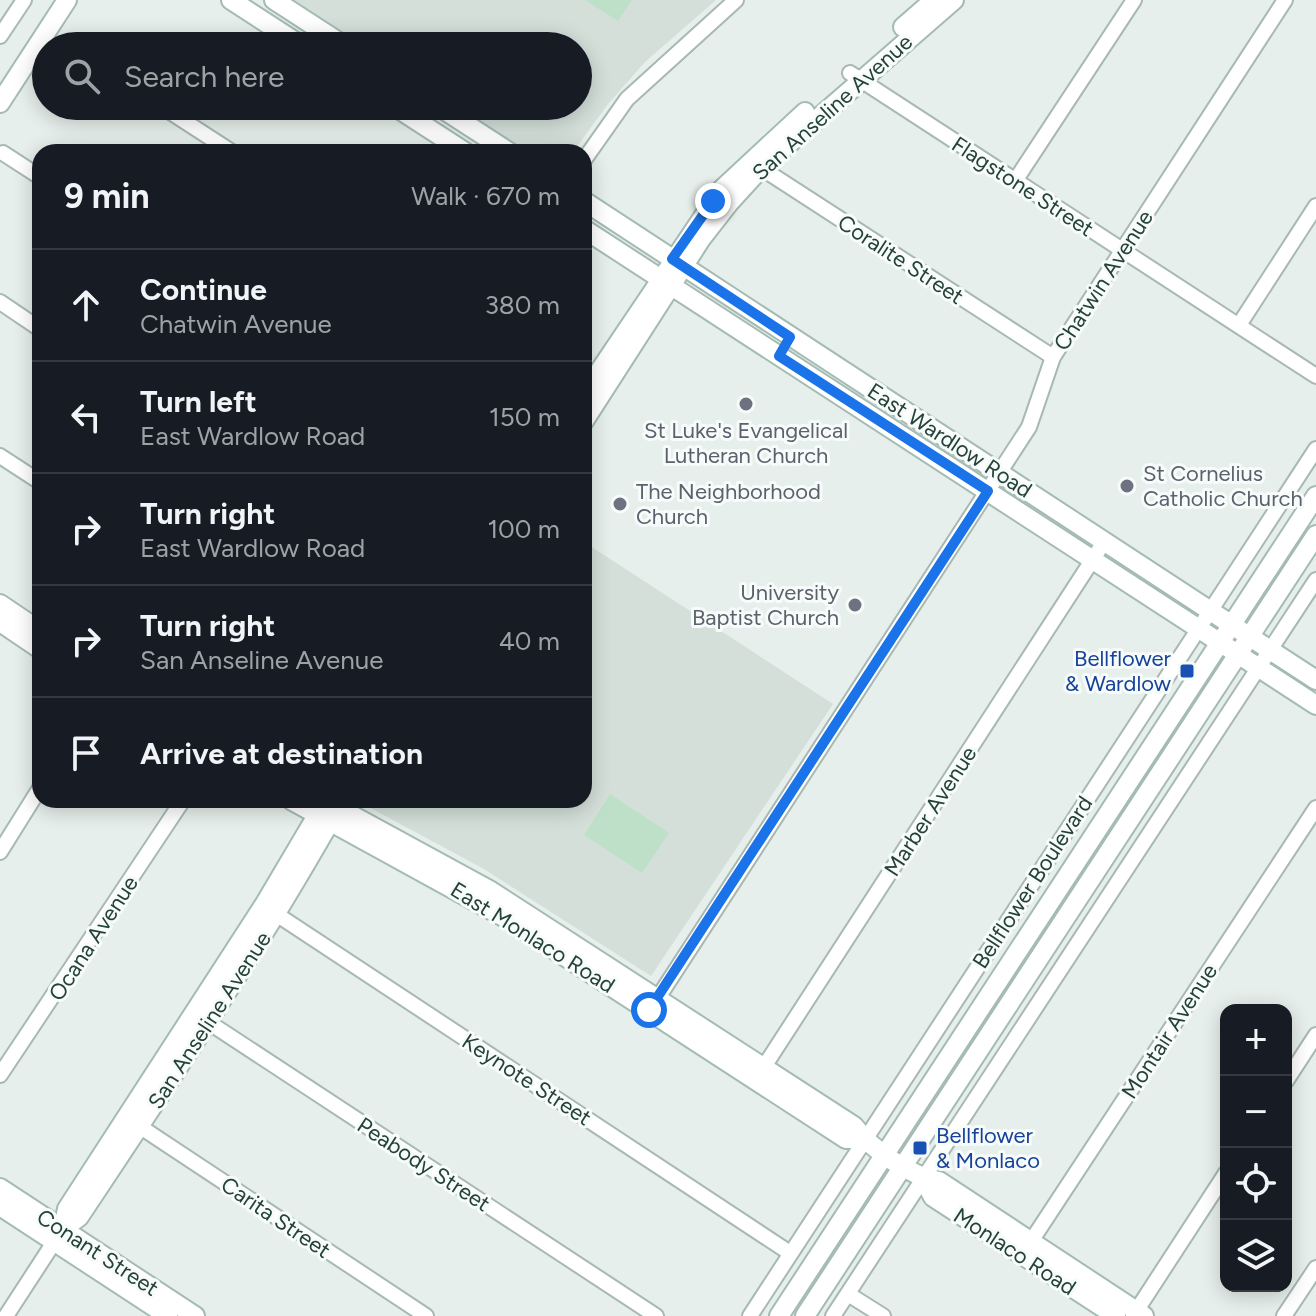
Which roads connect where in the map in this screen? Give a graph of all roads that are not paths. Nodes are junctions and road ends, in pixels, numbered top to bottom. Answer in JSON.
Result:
{"nodes":[{"id":1,"x":24,"y":0,"type":"edge"},
{"id":2,"x":67,"y":0,"type":"edge"},
{"id":3,"x":231,"y":0,"type":"edge"},
{"id":4,"x":274,"y":0,"type":"edge"},
{"id":5,"x":736,"y":0,"type":"edge"},
{"id":6,"x":934,"y":0,"type":"edge"},
{"id":7,"x":954,"y":0,"type":"edge"},
{"id":8,"x":1134,"y":0,"type":"edge"},
{"id":9,"x":1285,"y":0,"type":"edge"},
{"id":10,"x":46,"y":32,"type":"edge"},
{"id":11,"x":280,"y":32,"type":"edge"},
{"id":12,"x":323,"y":32,"type":"edge"},
{"id":13,"x":0,"y":36,"type":"edge"},
{"id":14,"x":32,"y":54,"type":"edge"},
{"id":15,"x":855,"y":77,"type":"junction"},
{"id":16,"x":0,"y":103,"type":"edge"},
{"id":17,"x":183,"y":120,"type":"edge"},
{"id":18,"x":416,"y":120,"type":"edge"},
{"id":19,"x":460,"y":120,"type":"edge"},
{"id":20,"x":220,"y":144,"type":"edge"},
{"id":21,"x":453,"y":144,"type":"edge"},
{"id":22,"x":497,"y":144,"type":"edge"},
{"id":23,"x":592,"y":149,"type":"edge"},
{"id":24,"x":3,"y":153,"type":"dead end"},
{"id":25,"x":755,"y":164,"type":"junction"},
{"id":26,"x":32,"y":172,"type":"edge"},
{"id":27,"x":1015,"y":181,"type":"junction"},
{"id":28,"x":592,"y":206,"type":"edge"},
{"id":29,"x":1316,"y":206,"type":"edge"},
{"id":30,"x":592,"y":234,"type":"edge"},
{"id":31,"x":1123,"y":251,"type":"junction"},
{"id":32,"x":678,"y":264,"type":"junction"},
{"id":33,"x":665,"y":282,"type":"junction"},
{"id":34,"x":0,"y":302,"type":"edge"},
{"id":35,"x":32,"y":324,"type":"edge"},
{"id":36,"x":1239,"y":325,"type":"junction"},
{"id":37,"x":790,"y":337,"type":"junction"},
{"id":38,"x":779,"y":356,"type":"junction"},
{"id":39,"x":1053,"y":357,"type":"junction"},
{"id":40,"x":1316,"y":376,"type":"edge"},
{"id":41,"x":592,"y":386,"type":"edge"},
{"id":42,"x":896,"y":404,"type":"junction"},
{"id":43,"x":883,"y":423,"type":"junction"},
{"id":44,"x":1316,"y":449,"type":"edge"},
{"id":45,"x":0,"y":456,"type":"edge"},
{"id":46,"x":1001,"y":472,"type":"junction"},
{"id":47,"x":32,"y":477,"type":"edge"},
{"id":48,"x":988,"y":491,"type":"junction"},
{"id":49,"x":1316,"y":496,"type":"edge"},
{"id":50,"x":1316,"y":535,"type":"edge"},
{"id":51,"x":1104,"y":542,"type":"junction"},
{"id":52,"x":1093,"y":559,"type":"junction"},
{"id":53,"x":1316,"y":580,"type":"edge"},
{"id":54,"x":1208,"y":612,"type":"junction"},
{"id":55,"x":1,"y":613,"type":"edge"},
{"id":56,"x":1232,"y":626,"type":"junction"},
{"id":57,"x":32,"y":627,"type":"edge"},
{"id":58,"x":1197,"y":628,"type":"junction"},
{"id":59,"x":1249,"y":637,"type":"junction"},
{"id":60,"x":32,"y":642,"type":"edge"},
{"id":61,"x":1221,"y":644,"type":"junction"},
{"id":62,"x":1270,"y":650,"type":"junction"},
{"id":63,"x":1238,"y":655,"type":"junction"},
{"id":64,"x":1259,"y":669,"type":"junction"},
{"id":65,"x":1316,"y":680,"type":"edge"},
{"id":66,"x":1316,"y":705,"type":"edge"},
{"id":67,"x":32,"y":801,"type":"edge"},
{"id":68,"x":178,"y":808,"type":"edge"},
{"id":69,"x":328,"y":808,"type":"edge"},
{"id":70,"x":332,"y":808,"type":"edge"},
{"id":71,"x":1316,"y":808,"type":"edge"},
{"id":72,"x":0,"y":852,"type":"edge"},
{"id":73,"x":271,"y":910,"type":"junction"},
{"id":74,"x":653,"y":1004,"type":"junction"},
{"id":75,"x":200,"y":1017,"type":"junction"},
{"id":76,"x":1316,"y":1035,"type":"edge"},
{"id":77,"x":759,"y":1073,"type":"junction"},
{"id":78,"x":0,"y":1075,"type":"edge"},
{"id":79,"x":1289,"y":1076,"type":"edge"},
{"id":80,"x":133,"y":1122,"type":"junction"},
{"id":81,"x":864,"y":1139,"type":"junction"},
{"id":82,"x":886,"y":1154,"type":"junction"},
{"id":83,"x":905,"y":1166,"type":"junction"},
{"id":84,"x":923,"y":1178,"type":"junction"},
{"id":85,"x":1220,"y":1183,"type":"edge"},
{"id":86,"x":0,"y":1188,"type":"edge"},
{"id":87,"x":0,"y":1206,"type":"edge"},
{"id":88,"x":59,"y":1236,"type":"junction"},
{"id":89,"x":1027,"y":1248,"type":"junction"},
{"id":90,"x":790,"y":1253,"type":"junction"},
{"id":91,"x":1316,"y":1268,"type":"edge"},
{"id":92,"x":848,"y":1294,"type":"junction"},
{"id":93,"x":172,"y":1312,"type":"edge"},
{"id":94,"x":1138,"y":1314,"type":"edge"},
{"id":95,"x":6,"y":1316,"type":"edge"},
{"id":96,"x":195,"y":1316,"type":"edge"},
{"id":97,"x":426,"y":1316,"type":"edge"},
{"id":98,"x":656,"y":1316,"type":"edge"},
{"id":99,"x":750,"y":1316,"type":"edge"},
{"id":100,"x":779,"y":1316,"type":"edge"},
{"id":101,"x":805,"y":1316,"type":"edge"},
{"id":102,"x":833,"y":1316,"type":"edge"},
{"id":103,"x":883,"y":1316,"type":"edge"},
{"id":104,"x":1116,"y":1316,"type":"edge"},
{"id":105,"x":1284,"y":1316,"type":"edge"}],
"edges":[{"from":1,"to":13,"type":"street"},
{"from":2,"to":10,"type":"main road"},
{"from":3,"to":11,"type":"main road"},
{"from":4,"to":12,"type":"main road"},
{"from":5,"to":23,"type":"street"},
{"from":6,"to":15,"type":"main road","name":"San Anseline Avenue"},
{"from":7,"to":15,"type":"main road","name":"San Anseline Avenue"},
{"from":8,"to":27,"type":"street"},
{"from":9,"to":31,"type":"street","name":"Chatwin Avenue"},
{"from":14,"to":16,"type":"main road"},
{"from":15,"to":25,"type":"main road","name":"San Anseline Avenue"},
{"from":15,"to":27,"type":"street","name":"Flagstone Street"},
{"from":17,"to":20,"type":"street"},
{"from":18,"to":21,"type":"main road"},
{"from":19,"to":22,"type":"main road"},
{"from":24,"to":26,"type":"street"},
{"from":25,"to":32,"type":"main road","name":"San Anseline Avenue"},
{"from":25,"to":39,"type":"street","name":"Coralite Street"},
{"from":27,"to":31,"type":"street","name":"Flagstone Street"},
{"from":28,"to":32,"type":"main road","name":"East Wardlow Road"},
{"from":29,"to":36,"type":"street"},
{"from":30,"to":33,"type":"main road","name":"East Wardlow Road"},
{"from":31,"to":36,"type":"street","name":"Flagstone Street"},
{"from":31,"to":39,"type":"street","name":"Chatwin Avenue"},
{"from":32,"to":33,"type":"main road","name":"San Anseline Avenue"},
{"from":32,"to":37,"type":"main road","name":"East Wardlow Road"},
{"from":33,"to":38,"type":"main road","name":"East Wardlow Road"},
{"from":33,"to":41,"type":"main road","name":"San Anseline Avenue"},
{"from":34,"to":35,"type":"street"},
{"from":36,"to":40,"type":"street","name":"Flagstone Street"},
{"from":37,"to":38,"type":"main road"},
{"from":37,"to":42,"type":"main road","name":"East Wardlow Road"},
{"from":38,"to":43,"type":"main road","name":"East Wardlow Road"},
{"from":39,"to":46,"type":"street","name":"Chatwin Avenue"},
{"from":42,"to":43,"type":"main road"},
{"from":42,"to":46,"type":"main road","name":"East Wardlow Road"},
{"from":43,"to":48,"type":"main road","name":"East Wardlow Road"},
{"from":44,"to":54,"type":"street","name":"Bellflower Boulevard"},
{"from":45,"to":47,"type":"street"},
{"from":46,"to":48,"type":"street","name":"Chatwin Avenue"},
{"from":46,"to":51,"type":"main road","name":"East Wardlow Road"},
{"from":48,"to":52,"type":"main road","name":"East Wardlow Road"},
{"from":48,"to":74,"type":"street","name":"Chatwin Avenue"},
{"from":49,"to":56,"type":"main road","name":"Bellflower Boulevard"},
{"from":50,"to":59,"type":"main road"},
{"from":51,"to":52,"type":"street","name":"Marber Avenue"},
{"from":51,"to":54,"type":"main road","name":"East Wardlow Road"},
{"from":52,"to":58,"type":"main road","name":"East Wardlow Road"},
{"from":52,"to":77,"type":"street","name":"Marber Avenue"},
{"from":53,"to":62,"type":"street"},
{"from":54,"to":56,"type":"main road","name":"East Wardlow Road"},
{"from":54,"to":58,"type":"street","name":"Bellflower Boulevard"},
{"from":55,"to":57,"type":"main road"},
{"from":55,"to":60,"type":"main road"},
{"from":56,"to":59,"type":"main road","name":"East Wardlow Road"},
{"from":56,"to":61,"type":"main road","name":"Bellflower Boulevard"},
{"from":58,"to":61,"type":"main road","name":"East Wardlow Road"},
{"from":58,"to":81,"type":"street","name":"Bellflower Boulevard"},
{"from":59,"to":62,"type":"main road","name":"East Wardlow Road"},
{"from":59,"to":63,"type":"main road"},
{"from":61,"to":63,"type":"main road","name":"East Wardlow Road"},
{"from":61,"to":82,"type":"main road","name":"Bellflower Boulevard"},
{"from":62,"to":64,"type":"street"},
{"from":62,"to":65,"type":"main road","name":"East Wardlow Road"},
{"from":63,"to":64,"type":"main road","name":"East Wardlow Road"},
{"from":63,"to":83,"type":"main road"},
{"from":64,"to":66,"type":"main road","name":"East Wardlow Road"},
{"from":64,"to":84,"type":"street"},
{"from":67,"to":72,"type":"street"},
{"from":68,"to":78,"type":"street","name":"Ocana Avenue"},
{"from":69,"to":73,"type":"main road","name":"San Anseline Avenue"},
{"from":70,"to":74,"type":"main road","name":"East Monlaco Road"},
{"from":71,"to":89,"type":"street","name":"Montair Avenue"},
{"from":73,"to":75,"type":"main road","name":"San Anseline Avenue"},
{"from":73,"to":90,"type":"street","name":"Keynote Street"},
{"from":74,"to":77,"type":"main road","name":"East Monlaco Road"},
{"from":75,"to":80,"type":"main road","name":"San Anseline Avenue"},
{"from":75,"to":98,"type":"street","name":"Peabody Street"},
{"from":76,"to":79,"type":"street"},
{"from":77,"to":81,"type":"main road","name":"East Monlaco Road"},
{"from":80,"to":88,"type":"main road","name":"San Anseline Avenue"},
{"from":80,"to":97,"type":"street","name":"Carita Street"},
{"from":81,"to":82,"type":"main road","name":"East Monlaco Road"},
{"from":81,"to":90,"type":"street","name":"Bellflower Boulevard"},
{"from":82,"to":83,"type":"main road","name":"East Monlaco Road"},
{"from":82,"to":100,"type":"main road","name":"Bellflower Boulevard"},
{"from":83,"to":84,"type":"main road","name":"East Monlaco Road"},
{"from":83,"to":101,"type":"main road"},
{"from":84,"to":89,"type":"main road","name":"East Monlaco Road"},
{"from":84,"to":92,"type":"street"},
{"from":85,"to":94,"type":"street"},
{"from":86,"to":88,"type":"main road","name":"Conant Street"},
{"from":87,"to":88,"type":"main road","name":"Conant Street"},
{"from":88,"to":93,"type":"main road","name":"Conant Street"},
{"from":88,"to":95,"type":"street","name":"San Anseline Avenue"},
{"from":89,"to":94,"type":"main road","name":"East Monlaco Road"},
{"from":89,"to":104,"type":"main road","name":"Monlaco Road"},
{"from":90,"to":99,"type":"street","name":"Bellflower Boulevard"},
{"from":91,"to":105,"type":"street"},
{"from":92,"to":102,"type":"street"},
{"from":92,"to":103,"type":"street"},
{"from":93,"to":96,"type":"main road","name":"Conant Street"}]}
